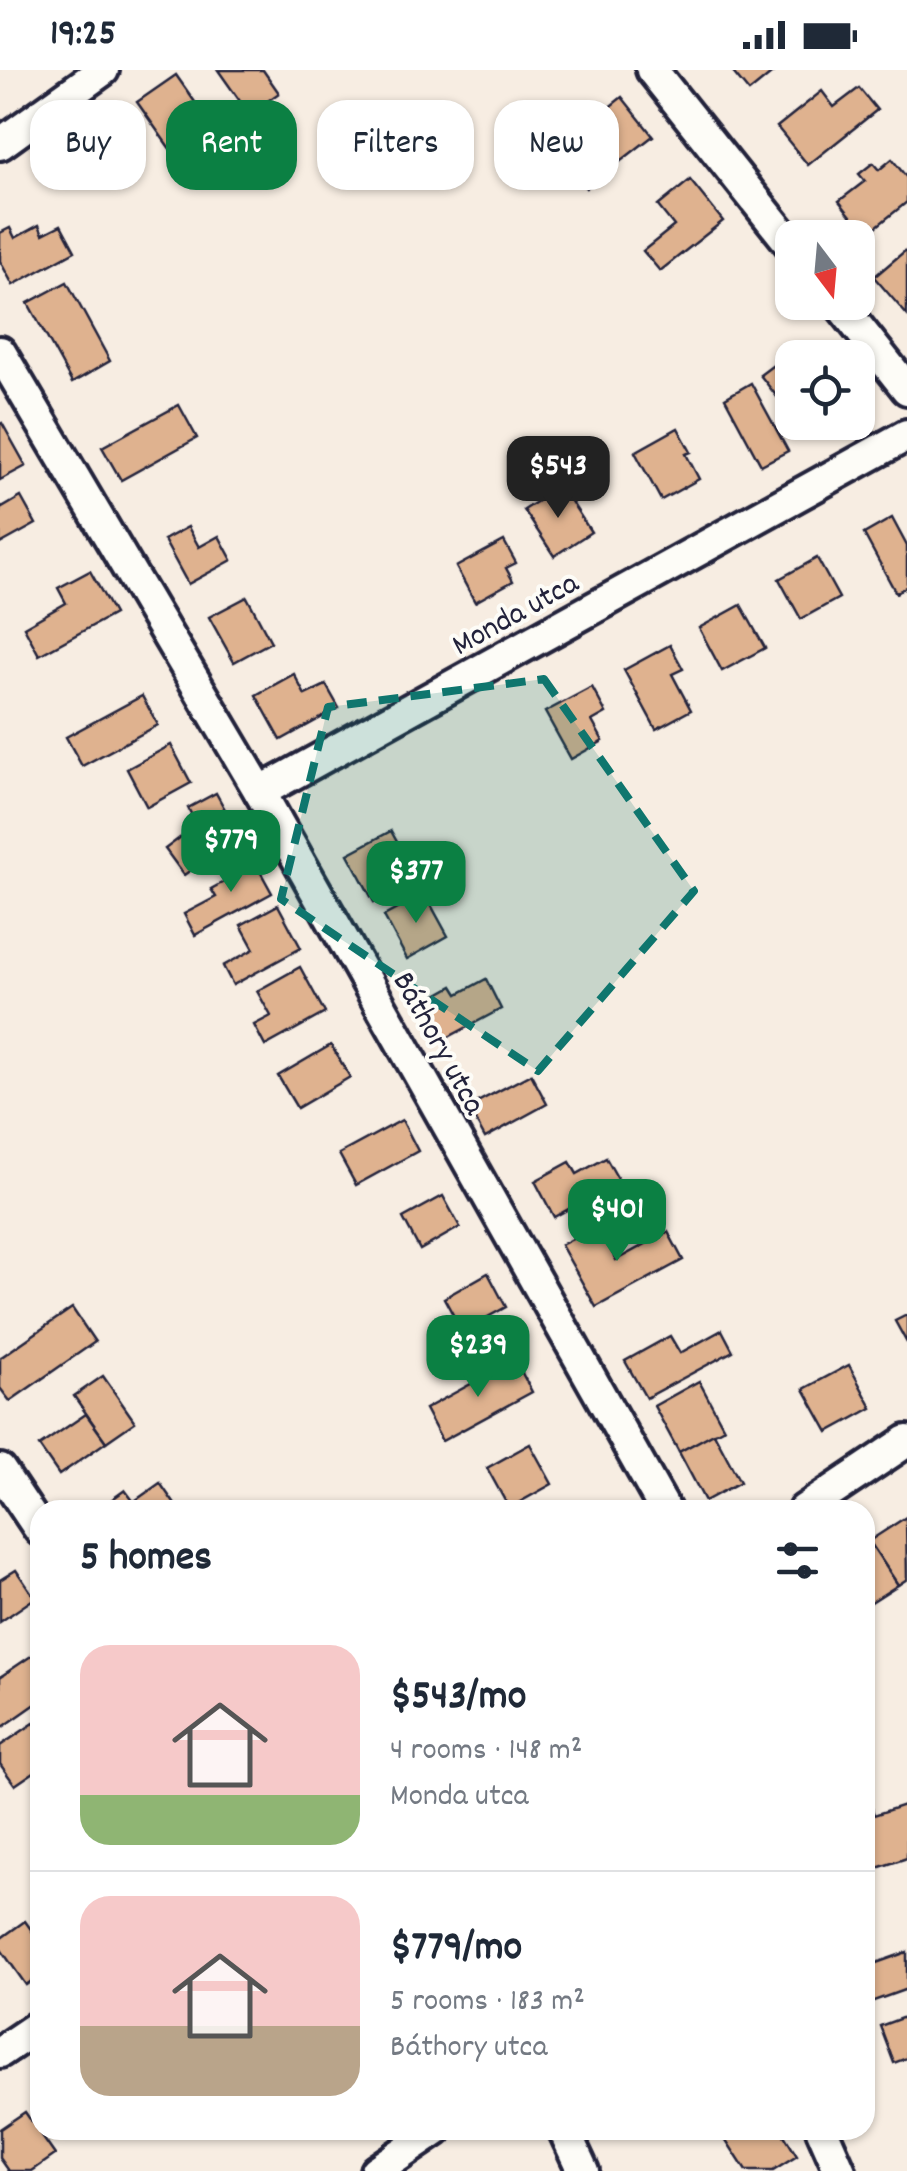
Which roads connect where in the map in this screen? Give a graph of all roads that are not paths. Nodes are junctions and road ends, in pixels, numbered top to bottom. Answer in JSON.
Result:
{"nodes":[{"id":1,"x":103,"y":70,"type":"edge"},
{"id":2,"x":652,"y":70,"type":"edge"},
{"id":3,"x":0,"y":144,"type":"edge"},
{"id":4,"x":775,"y":225,"type":"edge"},
{"id":5,"x":852,"y":320,"type":"edge"},
{"id":6,"x":0,"y":352,"type":"edge"},
{"id":7,"x":907,"y":389,"type":"edge"},
{"id":8,"x":907,"y":435,"type":"edge"},
{"id":9,"x":260,"y":792,"type":"junction"},
{"id":10,"x":907,"y":1441,"type":"edge"},
{"id":11,"x":0,"y":1470,"type":"edge"},
{"id":12,"x":659,"y":1500,"type":"edge"},
{"id":13,"x":819,"y":1500,"type":"edge"},
{"id":14,"x":30,"y":1515,"type":"edge"},
{"id":15,"x":30,"y":2032,"type":"edge"},
{"id":16,"x":0,"y":2052,"type":"edge"},
{"id":17,"x":421,"y":2140,"type":"edge"},
{"id":18,"x":569,"y":2140,"type":"edge"},
{"id":19,"x":826,"y":2140,"type":"edge"},
{"id":20,"x":376,"y":2171,"type":"edge"},
{"id":21,"x":583,"y":2171,"type":"edge"},
{"id":22,"x":840,"y":2171,"type":"edge"}],
"edges":[{"from":1,"to":3,"type":"street"},
{"from":2,"to":4,"type":"street"},
{"from":5,"to":7,"type":"street"},
{"from":6,"to":9,"type":"street","name":"Báthory utca"},
{"from":8,"to":9,"type":"street","name":"Monda utca"},
{"from":9,"to":12,"type":"street","name":"Báthory utca"},
{"from":10,"to":13,"type":"street"},
{"from":11,"to":14,"type":"street"},
{"from":15,"to":16,"type":"street"},
{"from":17,"to":20,"type":"street"},
{"from":18,"to":21,"type":"street"},
{"from":19,"to":22,"type":"street"}]}
